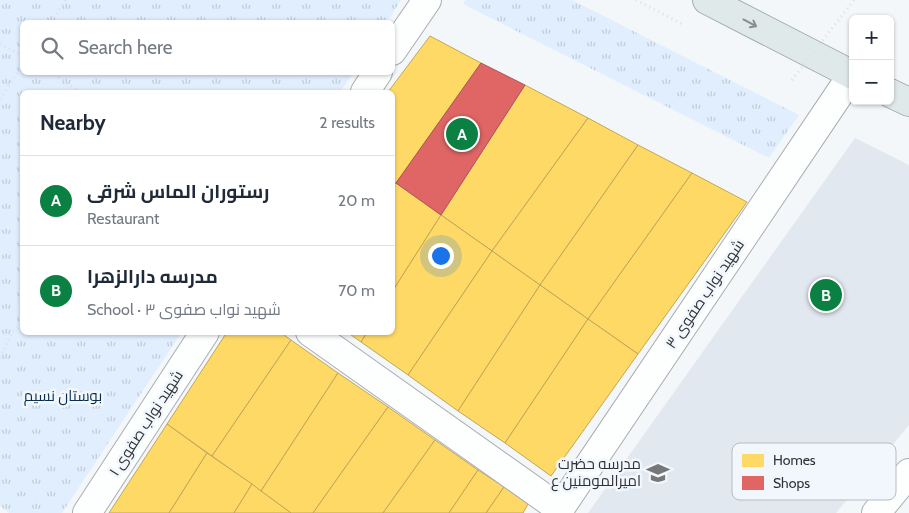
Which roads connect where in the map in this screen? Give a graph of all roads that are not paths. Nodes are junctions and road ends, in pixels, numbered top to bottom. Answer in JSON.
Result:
{"nodes":[{"id":1,"x":427,"y":0,"type":"edge"},
{"id":2,"x":707,"y":0,"type":"edge"},
{"id":3,"x":395,"y":47,"type":"edge"},
{"id":4,"x":849,"y":73,"type":"edge"},
{"id":5,"x":376,"y":75,"type":"edge"},
{"id":6,"x":849,"y":79,"type":"edge"},
{"id":7,"x":366,"y":90,"type":"edge"},
{"id":8,"x":894,"y":95,"type":"edge"},
{"id":9,"x":909,"y":102,"type":"edge"},
{"id":10,"x":204,"y":335,"type":"edge"},
{"id":11,"x":314,"y":335,"type":"edge"},
{"id":12,"x":909,"y":473,"type":"edge"},
{"id":13,"x":896,"y":489,"type":"edge"},
{"id":14,"x":887,"y":500,"type":"edge"},
{"id":15,"x":559,"y":511,"type":"edge"},
{"id":16,"x":87,"y":513,"type":"edge"},
{"id":17,"x":876,"y":513,"type":"edge"}],
"edges":[{"from":1,"to":3,"type":"street"},
{"from":2,"to":4,"type":"main road","one_way":true},
{"from":5,"to":7,"type":"street"},
{"from":6,"to":15,"type":"street","name":"شهید نواب صفوی ۳"},
{"from":8,"to":9,"type":"main road"},
{"from":10,"to":16,"type":"street","name":"شهید نواب صفوی ۱"},
{"from":11,"to":15,"type":"street"},
{"from":12,"to":13,"type":"street"},
{"from":14,"to":17,"type":"street"}]}
